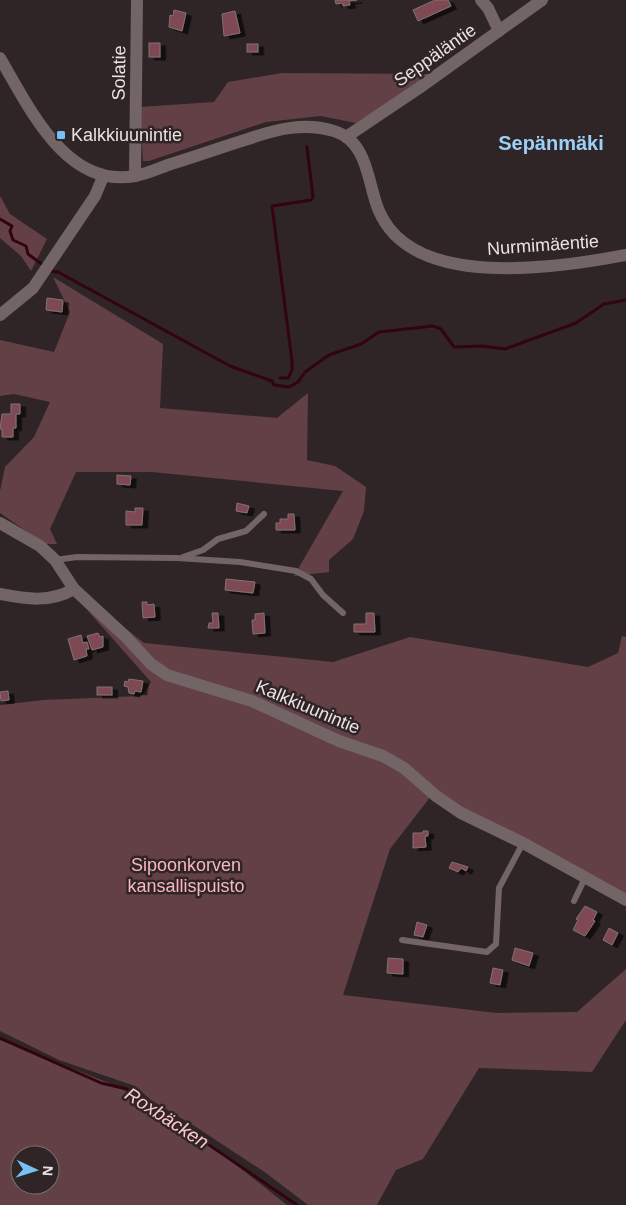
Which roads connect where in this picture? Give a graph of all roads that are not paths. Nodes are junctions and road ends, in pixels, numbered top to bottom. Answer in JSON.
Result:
{"nodes":[{"id":1,"x":137,"y":0,"type":"edge"},
{"id":2,"x":481,"y":0,"type":"edge"},
{"id":3,"x":542,"y":0,"type":"edge"},
{"id":4,"x":499,"y":31,"type":"junction"},
{"id":5,"x":0,"y":58,"type":"edge"},
{"id":6,"x":346,"y":137,"type":"junction"},
{"id":7,"x":135,"y":176,"type":"junction"},
{"id":8,"x":103,"y":177,"type":"junction"},
{"id":9,"x":626,"y":255,"type":"edge"},
{"id":10,"x":0,"y":315,"type":"edge"},
{"id":11,"x":264,"y":514,"type":"dead end"},
{"id":12,"x":0,"y":522,"type":"edge"},
{"id":13,"x":177,"y":558,"type":"junction"},
{"id":14,"x":55,"y":560,"type":"junction"},
{"id":15,"x":74,"y":590,"type":"junction"},
{"id":16,"x":0,"y":594,"type":"edge"},
{"id":17,"x":343,"y":613,"type":"dead end"},
{"id":18,"x":523,"y":843,"type":"junction"},
{"id":19,"x":585,"y":878,"type":"junction"},
{"id":20,"x":626,"y":900,"type":"edge"},
{"id":21,"x":574,"y":901,"type":"dead end"},
{"id":22,"x":402,"y":940,"type":"dead end"}],
"edges":[{"from":1,"to":7,"type":"street","name":"Solatie"},
{"from":2,"to":4,"type":"street"},
{"from":3,"to":4,"type":"street","name":"Seppäläntie"},
{"from":4,"to":6,"type":"street","name":"Seppäläntie"},
{"from":5,"to":8,"type":"street"},
{"from":6,"to":7,"type":"street"},
{"from":6,"to":9,"type":"street","name":"Nurmimäentie"},
{"from":7,"to":8,"type":"street"},
{"from":8,"to":10,"type":"street"},
{"from":11,"to":13,"type":"lane"},
{"from":12,"to":14,"type":"street","name":"Kalkkiuunintie"},
{"from":13,"to":14,"type":"lane"},
{"from":13,"to":17,"type":"lane"},
{"from":14,"to":15,"type":"street","name":"Kalkkiuunintie"},
{"from":15,"to":16,"type":"street"},
{"from":15,"to":18,"type":"street","name":"Kalkkiuunintie"},
{"from":18,"to":19,"type":"street","name":"Kalkkiuunintie"},
{"from":18,"to":22,"type":"lane"},
{"from":19,"to":20,"type":"street","name":"Kalkkiuunintie"},
{"from":19,"to":21,"type":"lane"}]}
